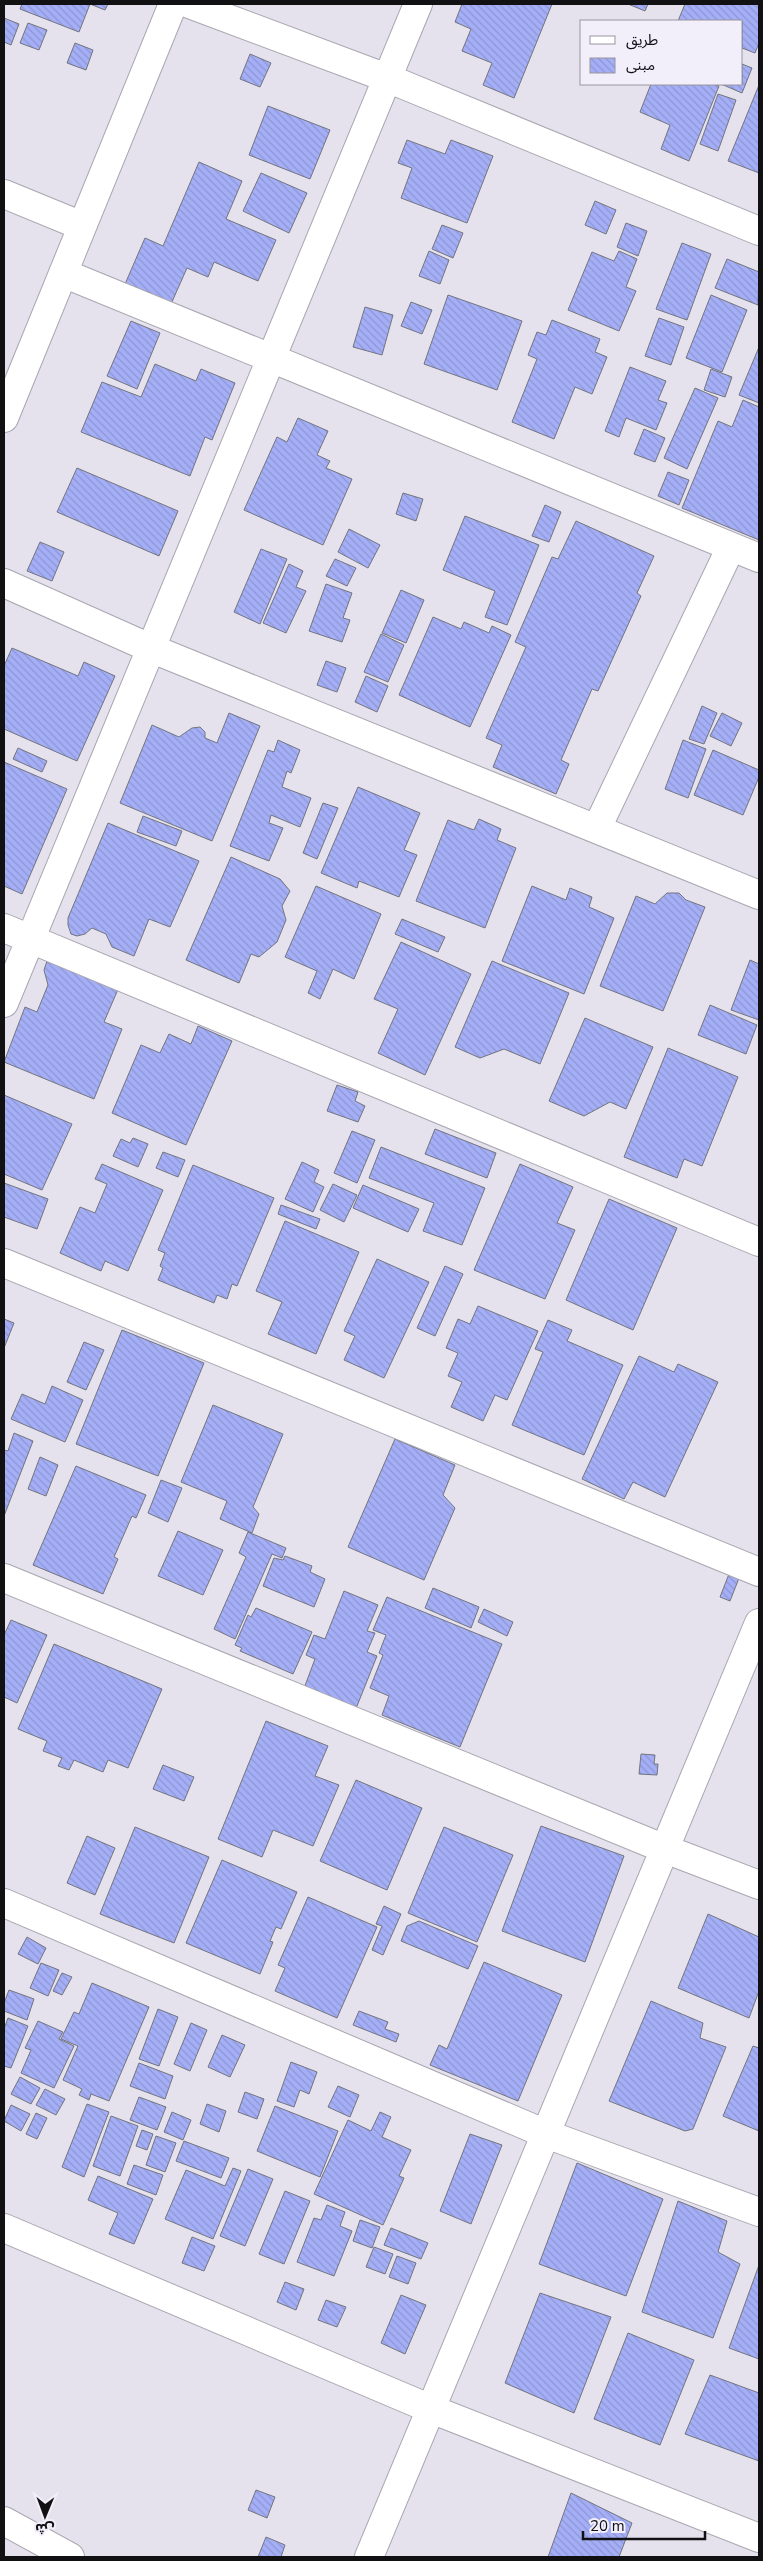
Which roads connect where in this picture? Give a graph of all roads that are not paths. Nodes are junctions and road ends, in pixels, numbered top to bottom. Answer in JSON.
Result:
{"nodes":[{"id":1,"x":172,"y":4,"type":"edge"},
{"id":2,"x":189,"y":4,"type":"edge"},
{"id":3,"x":418,"y":4,"type":"edge"},
{"id":4,"x":386,"y":78,"type":"junction"},
{"id":5,"x":4,"y":194,"type":"edge"},
{"id":6,"x":82,"y":226,"type":"junction"},
{"id":7,"x":759,"y":231,"type":"edge"},
{"id":8,"x":63,"y":273,"type":"junction"},
{"id":9,"x":270,"y":358,"type":"junction"},
{"id":10,"x":4,"y":418,"type":"edge"},
{"id":11,"x":732,"y":547,"type":"junction"},
{"id":12,"x":759,"y":558,"type":"edge"},
{"id":13,"x":4,"y":583,"type":"edge"},
{"id":14,"x":150,"y":648,"type":"junction"},
{"id":15,"x":596,"y":828,"type":"junction"},
{"id":16,"x":759,"y":895,"type":"edge"},
{"id":17,"x":4,"y":928,"type":"edge"},
{"id":18,"x":30,"y":939,"type":"junction"},
{"id":19,"x":4,"y":1003,"type":"edge"},
{"id":20,"x":759,"y":1242,"type":"edge"},
{"id":21,"x":4,"y":1263,"type":"edge"},
{"id":22,"x":759,"y":1572,"type":"edge"},
{"id":23,"x":4,"y":1578,"type":"edge"},
{"id":24,"x":759,"y":1623,"type":"edge"},
{"id":25,"x":664,"y":1849,"type":"junction"},
{"id":26,"x":759,"y":1885,"type":"edge"},
{"id":27,"x":4,"y":1903,"type":"edge"},
{"id":28,"x":546,"y":2134,"type":"junction"},
{"id":29,"x":759,"y":2212,"type":"edge"},
{"id":30,"x":4,"y":2228,"type":"edge"},
{"id":31,"x":431,"y":2409,"type":"junction"},
{"id":32,"x":4,"y":2522,"type":"edge"},
{"id":33,"x":759,"y":2538,"type":"edge"},
{"id":34,"x":70,"y":2557,"type":"edge"},
{"id":35,"x":369,"y":2557,"type":"edge"}],
"edges":[{"from":1,"to":6,"type":"street"},
{"from":2,"to":4,"type":"street"},
{"from":3,"to":4,"type":"street"},
{"from":4,"to":7,"type":"street"},
{"from":4,"to":9,"type":"street"},
{"from":5,"to":6,"type":"street"},
{"from":6,"to":8,"type":"street"},
{"from":8,"to":9,"type":"street"},
{"from":8,"to":10,"type":"street"},
{"from":9,"to":11,"type":"street"},
{"from":9,"to":14,"type":"street"},
{"from":11,"to":12,"type":"street"},
{"from":11,"to":15,"type":"street"},
{"from":13,"to":14,"type":"street"},
{"from":14,"to":15,"type":"street"},
{"from":14,"to":18,"type":"street"},
{"from":15,"to":16,"type":"street"},
{"from":17,"to":18,"type":"street"},
{"from":18,"to":19,"type":"street"},
{"from":18,"to":20,"type":"street"},
{"from":21,"to":22,"type":"street"},
{"from":23,"to":25,"type":"street"},
{"from":24,"to":25,"type":"street"},
{"from":25,"to":26,"type":"street"},
{"from":25,"to":28,"type":"street"},
{"from":27,"to":28,"type":"street"},
{"from":28,"to":29,"type":"street"},
{"from":28,"to":31,"type":"street"},
{"from":30,"to":31,"type":"street"},
{"from":31,"to":33,"type":"street"},
{"from":31,"to":35,"type":"street"},
{"from":32,"to":34,"type":"street"}]}
